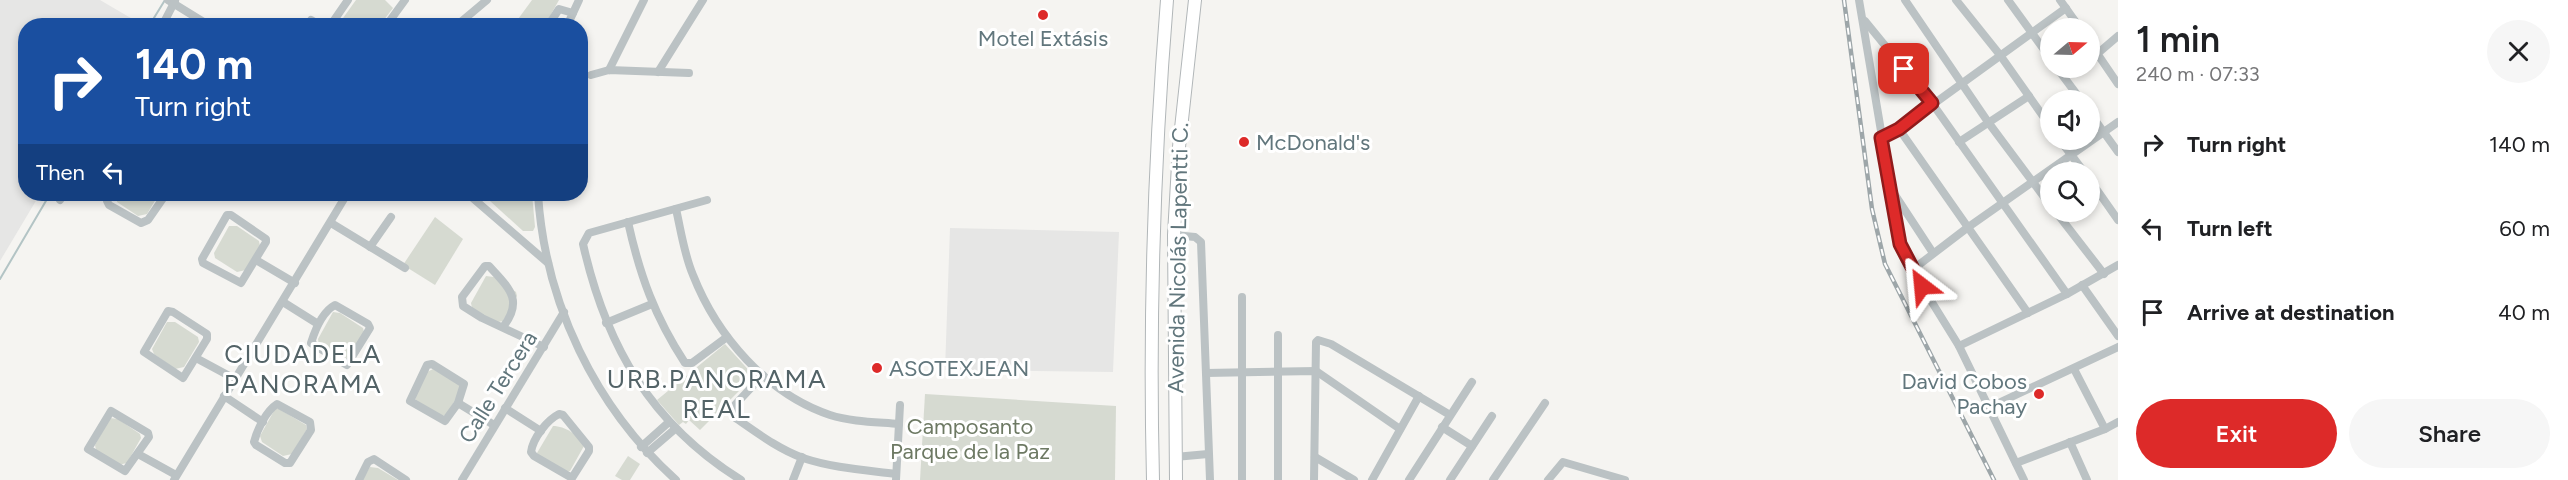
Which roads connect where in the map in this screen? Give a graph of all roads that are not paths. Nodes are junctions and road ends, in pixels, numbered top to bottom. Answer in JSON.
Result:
{"nodes":[{"id":1,"x":348,"y":0,"type":"edge"},
{"id":2,"x":405,"y":0,"type":"edge"},
{"id":3,"x":487,"y":0,"type":"edge"},
{"id":4,"x":579,"y":0,"type":"edge"},
{"id":5,"x":644,"y":0,"type":"edge"},
{"id":6,"x":703,"y":0,"type":"edge"},
{"id":7,"x":1167,"y":0,"type":"edge"},
{"id":8,"x":1195,"y":0,"type":"edge"},
{"id":9,"x":1905,"y":0,"type":"edge"},
{"id":10,"x":1956,"y":0,"type":"edge"},
{"id":11,"x":2008,"y":0,"type":"edge"},
{"id":12,"x":2060,"y":0,"type":"edge"},
{"id":13,"x":172,"y":1,"type":"edge"},
{"id":14,"x":1860,"y":1,"type":"edge"},
{"id":15,"x":2066,"y":8,"type":"junction"},
{"id":16,"x":573,"y":13,"type":"junction"},
{"id":17,"x":165,"y":18,"type":"edge"},
{"id":18,"x":198,"y":18,"type":"edge"},
{"id":19,"x":336,"y":18,"type":"edge"},
{"id":20,"x":392,"y":18,"type":"edge"},
{"id":21,"x":466,"y":18,"type":"edge"},
{"id":22,"x":553,"y":18,"type":"edge"},
{"id":23,"x":571,"y":18,"type":"edge"},
{"id":24,"x":1863,"y":18,"type":"junction"},
{"id":25,"x":2073,"y":18,"type":"edge"},
{"id":26,"x":2032,"y":33,"type":"junction"},
{"id":27,"x":2118,"y":36,"type":"edge"},
{"id":28,"x":2040,"y":44,"type":"edge"},
{"id":29,"x":2100,"y":51,"type":"edge"},
{"id":30,"x":2000,"y":55,"type":"junction"},
{"id":31,"x":2100,"y":58,"type":"edge"},
{"id":32,"x":609,"y":70,"type":"junction"},
{"id":33,"x":658,"y":72,"type":"junction"},
{"id":34,"x":689,"y":73,"type":"dead end"},
{"id":35,"x":591,"y":75,"type":"dead end"},
{"id":36,"x":1961,"y":83,"type":"junction"},
{"id":37,"x":2118,"y":84,"type":"edge"},
{"id":38,"x":2028,"y":96,"type":"junction"},
{"id":39,"x":1932,"y":103,"type":"junction"},
{"id":40,"x":2040,"y":112,"type":"edge"},
{"id":41,"x":1988,"y":122,"type":"junction"},
{"id":42,"x":2118,"y":122,"type":"edge"},
{"id":43,"x":2100,"y":127,"type":"edge"},
{"id":44,"x":1899,"y":129,"type":"junction"},
{"id":45,"x":2104,"y":132,"type":"junction"},
{"id":46,"x":1881,"y":138,"type":"junction"},
{"id":47,"x":1959,"y":142,"type":"junction"},
{"id":48,"x":2067,"y":150,"type":"edge"},
{"id":49,"x":2118,"y":152,"type":"edge"},
{"id":50,"x":2071,"y":155,"type":"junction"},
{"id":51,"x":2076,"y":162,"type":"edge"},
{"id":52,"x":2032,"y":182,"type":"junction"},
{"id":53,"x":1892,"y":191,"type":"junction"},
{"id":54,"x":2040,"y":192,"type":"edge"},
{"id":55,"x":2100,"y":194,"type":"edge"},
{"id":56,"x":707,"y":200,"type":"dead end"},
{"id":57,"x":107,"y":201,"type":"edge"},
{"id":58,"x":161,"y":201,"type":"edge"},
{"id":59,"x":343,"y":201,"type":"edge"},
{"id":60,"x":476,"y":201,"type":"edge"},
{"id":61,"x":539,"y":201,"type":"edge"},
{"id":62,"x":2002,"y":203,"type":"junction"},
{"id":63,"x":676,"y":209,"type":"junction"},
{"id":64,"x":391,"y":217,"type":"dead end"},
{"id":65,"x":2118,"y":220,"type":"edge"},
{"id":66,"x":331,"y":222,"type":"junction"},
{"id":67,"x":628,"y":222,"type":"junction"},
{"id":68,"x":2063,"y":222,"type":"edge"},
{"id":69,"x":1967,"y":228,"type":"junction"},
{"id":70,"x":1174,"y":235,"type":"junction"},
{"id":71,"x":370,"y":246,"type":"junction"},
{"id":72,"x":1933,"y":253,"type":"junction"},
{"id":73,"x":256,"y":260,"type":"junction"},
{"id":74,"x":549,"y":264,"type":"junction"},
{"id":75,"x":2118,"y":265,"type":"edge"},
{"id":76,"x":405,"y":268,"type":"dead end"},
{"id":77,"x":1912,"y":270,"type":"junction"},
{"id":78,"x":2104,"y":273,"type":"junction"},
{"id":79,"x":295,"y":283,"type":"junction"},
{"id":80,"x":2082,"y":285,"type":"junction"},
{"id":81,"x":2067,"y":294,"type":"junction"},
{"id":82,"x":1242,"y":297,"type":"dead end"},
{"id":83,"x":283,"y":302,"type":"junction"},
{"id":84,"x":652,"y":304,"type":"junction"},
{"id":85,"x":564,"y":312,"type":"junction"},
{"id":86,"x":2028,"y":313,"type":"junction"},
{"id":87,"x":606,"y":323,"type":"junction"},
{"id":88,"x":318,"y":324,"type":"junction"},
{"id":89,"x":503,"y":327,"type":"junction"},
{"id":90,"x":1278,"y":335,"type":"dead end"},
{"id":91,"x":2118,"y":336,"type":"edge"},
{"id":92,"x":727,"y":337,"type":"junction"},
{"id":93,"x":1959,"y":346,"type":"junction"},
{"id":94,"x":544,"y":347,"type":"junction"},
{"id":95,"x":2118,"y":347,"type":"edge"},
{"id":96,"x":196,"y":358,"type":"junction"},
{"id":97,"x":2074,"y":369,"type":"junction"},
{"id":98,"x":1244,"y":371,"type":"junction"},
{"id":99,"x":1316,"y":371,"type":"junction"},
{"id":100,"x":1277,"y":372,"type":"junction"},
{"id":101,"x":1206,"y":373,"type":"junction"},
{"id":102,"x":763,"y":375,"type":"junction"},
{"id":103,"x":235,"y":379,"type":"junction"},
{"id":104,"x":1472,"y":382,"type":"dead end"},
{"id":105,"x":224,"y":396,"type":"junction"},
{"id":106,"x":1419,"y":396,"type":"junction"},
{"id":107,"x":458,"y":403,"type":"junction"},
{"id":108,"x":1545,"y":403,"type":"dead end"},
{"id":109,"x":900,"y":405,"type":"dead end"},
{"id":110,"x":1990,"y":407,"type":"junction"},
{"id":111,"x":505,"y":408,"type":"junction"},
{"id":112,"x":1450,"y":415,"type":"junction"},
{"id":113,"x":1492,"y":416,"type":"dead end"},
{"id":114,"x":263,"y":422,"type":"junction"},
{"id":115,"x":669,"y":422,"type":"junction"},
{"id":116,"x":2118,"y":422,"type":"edge"},
{"id":117,"x":899,"y":424,"type":"junction"},
{"id":118,"x":494,"y":425,"type":"junction"},
{"id":119,"x":1442,"y":427,"type":"junction"},
{"id":120,"x":675,"y":429,"type":"junction"},
{"id":121,"x":1400,"y":429,"type":"junction"},
{"id":122,"x":2105,"y":429,"type":"junction"},
{"id":123,"x":541,"y":430,"type":"junction"},
{"id":124,"x":2070,"y":442,"type":"junction"},
{"id":125,"x":1472,"y":446,"type":"junction"},
{"id":126,"x":644,"y":450,"type":"junction"},
{"id":127,"x":138,"y":454,"type":"junction"},
{"id":128,"x":1208,"y":454,"type":"junction"},
{"id":129,"x":802,"y":457,"type":"junction"},
{"id":130,"x":1175,"y":457,"type":"junction"},
{"id":131,"x":1315,"y":457,"type":"junction"},
{"id":132,"x":2016,"y":463,"type":"junction"},
{"id":133,"x":896,"y":477,"type":"edge"},
{"id":134,"x":175,"y":478,"type":"edge"},
{"id":135,"x":1211,"y":479,"type":"edge"},
{"id":136,"x":358,"y":480,"type":"edge"},
{"id":137,"x":406,"y":480,"type":"edge"},
{"id":138,"x":462,"y":480,"type":"edge"},
{"id":139,"x":676,"y":480,"type":"edge"},
{"id":140,"x":741,"y":480,"type":"edge"},
{"id":141,"x":793,"y":480,"type":"edge"},
{"id":142,"x":1153,"y":480,"type":"edge"},
{"id":143,"x":1176,"y":480,"type":"edge"},
{"id":144,"x":1242,"y":480,"type":"edge"},
{"id":145,"x":1278,"y":480,"type":"edge"},
{"id":146,"x":1314,"y":480,"type":"edge"},
{"id":147,"x":1354,"y":480,"type":"edge"},
{"id":148,"x":1372,"y":480,"type":"edge"},
{"id":149,"x":1409,"y":480,"type":"edge"},
{"id":150,"x":1450,"y":480,"type":"edge"},
{"id":151,"x":1493,"y":480,"type":"edge"},
{"id":152,"x":1548,"y":480,"type":"edge"},
{"id":153,"x":1625,"y":480,"type":"edge"},
{"id":154,"x":2024,"y":480,"type":"edge"},
{"id":155,"x":2087,"y":480,"type":"edge"}],
"edges":[{"from":1,"to":19,"type":"street"},
{"from":2,"to":20,"type":"street"},
{"from":3,"to":21,"type":"street"},
{"from":4,"to":16,"type":"street"},
{"from":5,"to":32,"type":"street"},
{"from":6,"to":33,"type":"street"},
{"from":7,"to":142,"type":"highway","name":"Avenida Nicolás Lapentti C."},
{"from":8,"to":70,"type":"highway","name":"Avenida Nicolás Lapentti C."},
{"from":9,"to":36,"type":"street"},
{"from":10,"to":30,"type":"street"},
{"from":11,"to":26,"type":"street"},
{"from":12,"to":15,"type":"street"},
{"from":13,"to":17,"type":"street"},
{"from":13,"to":18,"type":"street"},
{"from":14,"to":24,"type":"street"},
{"from":15,"to":25,"type":"street"},
{"from":15,"to":26,"type":"street"},
{"from":16,"to":22,"type":"street"},
{"from":16,"to":23,"type":"street"},
{"from":24,"to":39,"type":"street"},
{"from":24,"to":46,"type":"street"},
{"from":26,"to":28,"type":"street"},
{"from":26,"to":30,"type":"street"},
{"from":27,"to":29,"type":"street"},
{"from":30,"to":36,"type":"street"},
{"from":30,"to":38,"type":"street"},
{"from":31,"to":37,"type":"street"},
{"from":32,"to":33,"type":"street"},
{"from":32,"to":35,"type":"street"},
{"from":33,"to":34,"type":"street"},
{"from":36,"to":39,"type":"street"},
{"from":36,"to":41,"type":"street"},
{"from":38,"to":40,"type":"street"},
{"from":38,"to":41,"type":"street"},
{"from":39,"to":44,"type":"street"},
{"from":39,"to":47,"type":"street"},
{"from":41,"to":47,"type":"street"},
{"from":41,"to":52,"type":"street"},
{"from":42,"to":45,"type":"street"},
{"from":43,"to":45,"type":"street"},
{"from":44,"to":46,"type":"street"},
{"from":44,"to":69,"type":"street"},
{"from":45,"to":49,"type":"street"},
{"from":45,"to":50,"type":"street"},
{"from":46,"to":53,"type":"street"},
{"from":47,"to":62,"type":"street"},
{"from":48,"to":50,"type":"street"},
{"from":50,"to":51,"type":"street"},
{"from":50,"to":52,"type":"street"},
{"from":52,"to":54,"type":"street"},
{"from":52,"to":62,"type":"street"},
{"from":53,"to":72,"type":"street"},
{"from":53,"to":77,"type":"street"},
{"from":55,"to":65,"type":"street"},
{"from":56,"to":63,"type":"street"},
{"from":57,"to":58,"type":"street"},
{"from":59,"to":66,"type":"street"},
{"from":60,"to":74,"type":"street"},
{"from":61,"to":74,"type":"street"},
{"from":62,"to":69,"type":"street"},
{"from":62,"to":81,"type":"street"},
{"from":63,"to":67,"type":"street"},
{"from":63,"to":92,"type":"street"},
{"from":64,"to":71,"type":"street"},
{"from":66,"to":71,"type":"street"},
{"from":66,"to":79,"type":"street"},
{"from":67,"to":84,"type":"street"},
{"from":67,"to":87,"type":"street"},
{"from":68,"to":78,"type":"street"},
{"from":69,"to":72,"type":"street"},
{"from":69,"to":86,"type":"street"},
{"from":70,"to":101,"type":"street"},
{"from":70,"to":130,"type":"highway","name":"Avenida Nicolás Lapentti C."},
{"from":71,"to":76,"type":"street"},
{"from":72,"to":77,"type":"street"},
{"from":73,"to":73,"type":"street"},
{"from":73,"to":79,"type":"street"},
{"from":74,"to":85,"type":"street"},
{"from":75,"to":78,"type":"street"},
{"from":77,"to":93,"type":"street"},
{"from":78,"to":80,"type":"street"},
{"from":79,"to":83,"type":"street"},
{"from":80,"to":81,"type":"street"},
{"from":80,"to":91,"type":"street"},
{"from":81,"to":86,"type":"street"},
{"from":82,"to":98,"type":"street"},
{"from":83,"to":88,"type":"street"},
{"from":83,"to":103,"type":"street"},
{"from":84,"to":87,"type":"street"},
{"from":84,"to":92,"type":"street"},
{"from":85,"to":94,"type":"street","name":"Calle Tercera"},
{"from":85,"to":126,"type":"street"},
{"from":86,"to":93,"type":"street"},
{"from":87,"to":115,"type":"street"},
{"from":88,"to":88,"type":"street"},
{"from":89,"to":89,"type":"street"},
{"from":89,"to":94,"type":"street"},
{"from":90,"to":100,"type":"street"},
{"from":92,"to":102,"type":"street"},
{"from":93,"to":110,"type":"street"},
{"from":94,"to":111,"type":"street","name":"Calle Tercera"},
{"from":95,"to":97,"type":"street"},
{"from":96,"to":96,"type":"street"},
{"from":96,"to":103,"type":"street"},
{"from":97,"to":110,"type":"street"},
{"from":97,"to":122,"type":"street"},
{"from":98,"to":100,"type":"street"},
{"from":98,"to":101,"type":"street"},
{"from":98,"to":144,"type":"street"},
{"from":99,"to":100,"type":"street"},
{"from":99,"to":106,"type":"street"},
{"from":99,"to":121,"type":"street"},
{"from":99,"to":131,"type":"street"},
{"from":100,"to":145,"type":"street"},
{"from":101,"to":128,"type":"street"},
{"from":102,"to":117,"type":"street"},
{"from":102,"to":129,"type":"street"},
{"from":103,"to":105,"type":"street"},
{"from":104,"to":112,"type":"street"},
{"from":105,"to":114,"type":"street"},
{"from":105,"to":134,"type":"street"},
{"from":106,"to":112,"type":"street"},
{"from":106,"to":121,"type":"street"},
{"from":107,"to":107,"type":"street"},
{"from":107,"to":118,"type":"street"},
{"from":108,"to":151,"type":"street"},
{"from":109,"to":117,"type":"street"},
{"from":110,"to":132,"type":"street"},
{"from":111,"to":118,"type":"street","name":"Calle Tercera"},
{"from":111,"to":123,"type":"street"},
{"from":112,"to":119,"type":"street"},
{"from":113,"to":125,"type":"street"},
{"from":114,"to":114,"type":"street"},
{"from":115,"to":120,"type":"street"},
{"from":115,"to":126,"type":"street"},
{"from":116,"to":122,"type":"street"},
{"from":117,"to":133,"type":"street"},
{"from":118,"to":138,"type":"street","name":"Calle Tercera"},
{"from":119,"to":125,"type":"street"},
{"from":119,"to":149,"type":"street"},
{"from":120,"to":126,"type":"street"},
{"from":120,"to":140,"type":"street"},
{"from":121,"to":148,"type":"street"},
{"from":122,"to":124,"type":"street"},
{"from":123,"to":123,"type":"street"},
{"from":124,"to":132,"type":"street"},
{"from":124,"to":155,"type":"street"},
{"from":125,"to":150,"type":"street"},
{"from":126,"to":139,"type":"street"},
{"from":127,"to":127,"type":"street"},
{"from":127,"to":134,"type":"street"},
{"from":128,"to":130,"type":"street"},
{"from":128,"to":135,"type":"street"},
{"from":129,"to":133,"type":"street"},
{"from":129,"to":141,"type":"street"},
{"from":130,"to":143,"type":"highway","name":"Avenida Nicolás Lapentti C."},
{"from":131,"to":146,"type":"street"},
{"from":131,"to":147,"type":"street"},
{"from":132,"to":154,"type":"street"},
{"from":136,"to":137,"type":"street"},
{"from":152,"to":153,"type":"street"}]}
